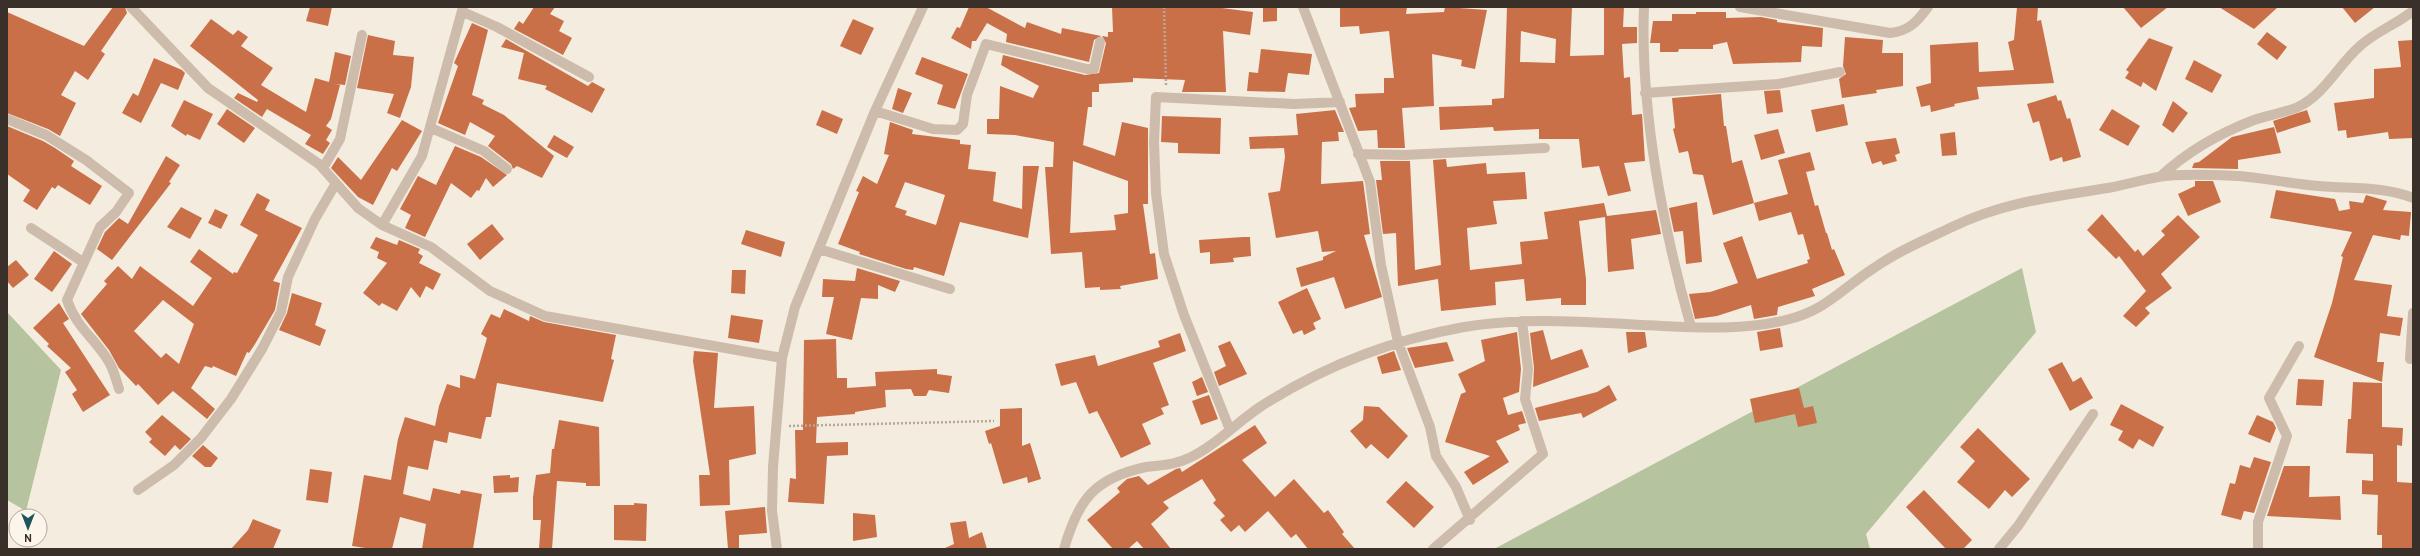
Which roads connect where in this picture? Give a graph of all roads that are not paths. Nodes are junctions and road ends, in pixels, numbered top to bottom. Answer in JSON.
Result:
{"nodes":[{"id":1,"x":132,"y":7,"type":"edge"},
{"id":2,"x":923,"y":7,"type":"edge"},
{"id":3,"x":1303,"y":7,"type":"edge"},
{"id":4,"x":1644,"y":7,"type":"edge"},
{"id":5,"x":1740,"y":7,"type":"edge"},
{"id":6,"x":1928,"y":7,"type":"edge"},
{"id":7,"x":463,"y":10,"type":"edge"},
{"id":8,"x":2413,"y":11,"type":"edge"},
{"id":9,"x":362,"y":35,"type":"dead end"},
{"id":10,"x":1100,"y":42,"type":"dead end"},
{"id":11,"x":1840,"y":72,"type":"dead end"},
{"id":12,"x":588,"y":77,"type":"dead end"},
{"id":13,"x":1645,"y":93,"type":"junction"},
{"id":14,"x":1340,"y":102,"type":"junction"},
{"id":15,"x":874,"y":111,"type":"junction"},
{"id":16,"x":7,"y":119,"type":"edge"},
{"id":17,"x":431,"y":128,"type":"junction"},
{"id":18,"x":1545,"y":148,"type":"dead end"},
{"id":19,"x":1358,"y":154,"type":"junction"},
{"id":20,"x":323,"y":168,"type":"junction"},
{"id":21,"x":507,"y":169,"type":"dead end"},
{"id":22,"x":2161,"y":176,"type":"junction"},
{"id":23,"x":336,"y":183,"type":"junction"},
{"id":24,"x":2413,"y":198,"type":"edge"},
{"id":25,"x":382,"y":225,"type":"junction"},
{"id":26,"x":31,"y":228,"type":"dead end"},
{"id":27,"x":819,"y":249,"type":"junction"},
{"id":28,"x":82,"y":262,"type":"junction"},
{"id":29,"x":950,"y":289,"type":"dead end"},
{"id":30,"x":2413,"y":313,"type":"edge"},
{"id":31,"x":1522,"y":321,"type":"junction"},
{"id":32,"x":1691,"y":327,"type":"junction"},
{"id":33,"x":1398,"y":342,"type":"junction"},
{"id":34,"x":2299,"y":346,"type":"dead end"},
{"id":35,"x":782,"y":358,"type":"junction"},
{"id":36,"x":2410,"y":359,"type":"dead end"},
{"id":37,"x":120,"y":389,"type":"dead end"},
{"id":38,"x":2093,"y":414,"type":"dead end"},
{"id":39,"x":1230,"y":430,"type":"junction"},
{"id":40,"x":138,"y":490,"type":"dead end"},
{"id":41,"x":1470,"y":520,"type":"junction"},
{"id":42,"x":778,"y":549,"type":"edge"},
{"id":43,"x":1064,"y":549,"type":"edge"},
{"id":44,"x":1433,"y":549,"type":"edge"},
{"id":45,"x":1999,"y":549,"type":"edge"},
{"id":46,"x":2258,"y":549,"type":"edge"}],
"edges":[{"from":1,"to":20,"type":"street"},
{"from":2,"to":15,"type":"street"},
{"from":3,"to":14,"type":"street"},
{"from":4,"to":13,"type":"street"},
{"from":5,"to":6,"type":"street"},
{"from":7,"to":12,"type":"street"},
{"from":7,"to":17,"type":"street"},
{"from":8,"to":22,"type":"street"},
{"from":9,"to":20,"type":"street"},
{"from":10,"to":15,"type":"street"},
{"from":11,"to":13,"type":"street"},
{"from":13,"to":32,"type":"street"},
{"from":14,"to":19,"type":"street"},
{"from":14,"to":39,"type":"street"},
{"from":15,"to":27,"type":"street"},
{"from":16,"to":28,"type":"street"},
{"from":17,"to":21,"type":"street"},
{"from":17,"to":25,"type":"street"},
{"from":18,"to":19,"type":"street"},
{"from":19,"to":33,"type":"street"},
{"from":20,"to":23,"type":"street"},
{"from":22,"to":24,"type":"street"},
{"from":22,"to":32,"type":"street"},
{"from":23,"to":25,"type":"street"},
{"from":23,"to":40,"type":"street"},
{"from":25,"to":35,"type":"street"},
{"from":26,"to":28,"type":"street"},
{"from":27,"to":29,"type":"street"},
{"from":27,"to":35,"type":"street"},
{"from":28,"to":37,"type":"street"},
{"from":30,"to":36,"type":"street"},
{"from":31,"to":32,"type":"street"},
{"from":31,"to":33,"type":"street"},
{"from":31,"to":41,"type":"street"},
{"from":33,"to":39,"type":"street"},
{"from":33,"to":41,"type":"street"},
{"from":34,"to":46,"type":"street"},
{"from":35,"to":42,"type":"street"},
{"from":38,"to":45,"type":"street"},
{"from":39,"to":43,"type":"street"},
{"from":41,"to":44,"type":"street"}]}
